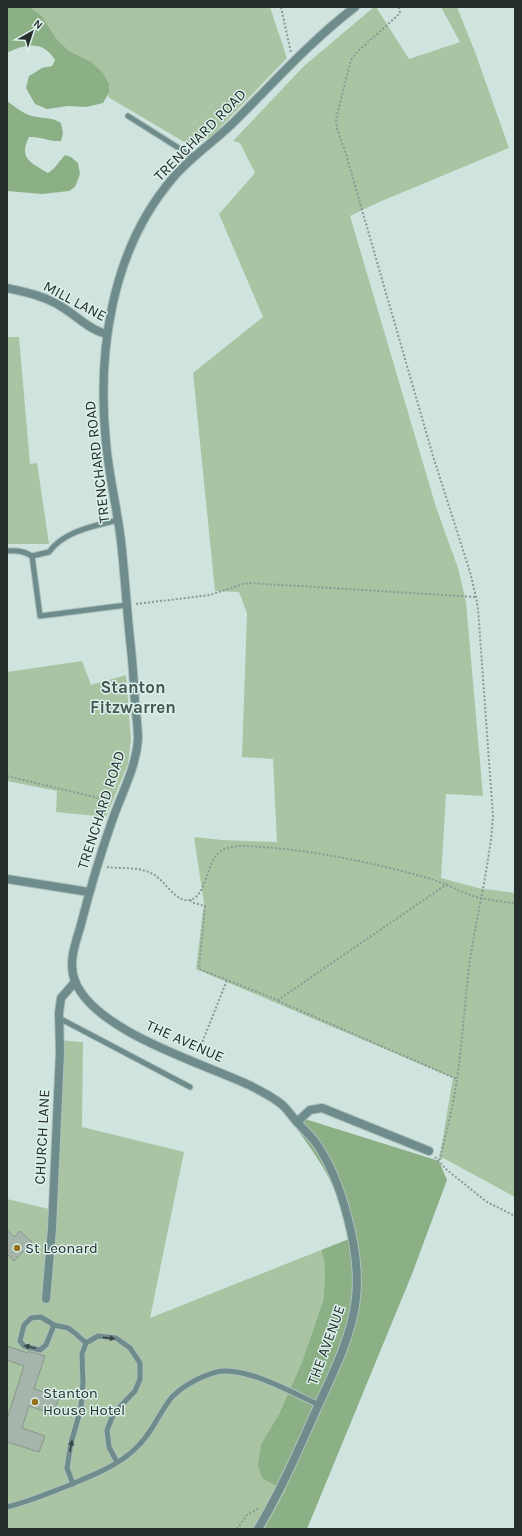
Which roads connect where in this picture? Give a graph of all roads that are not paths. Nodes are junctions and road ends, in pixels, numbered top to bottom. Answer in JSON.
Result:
{"nodes":[{"id":1,"x":355,"y":7,"type":"edge"},
{"id":2,"x":128,"y":116,"type":"dead end"},
{"id":3,"x":193,"y":157,"type":"junction"},
{"id":4,"x":7,"y":288,"type":"edge"},
{"id":5,"x":107,"y":334,"type":"junction"},
{"id":6,"x":118,"y":520,"type":"junction"},
{"id":7,"x":7,"y":550,"type":"edge"},
{"id":8,"x":32,"y":556,"type":"junction"},
{"id":9,"x":127,"y":605,"type":"junction"},
{"id":10,"x":7,"y":879,"type":"edge"},
{"id":11,"x":89,"y":892,"type":"junction"},
{"id":12,"x":74,"y":978,"type":"junction"},
{"id":13,"x":59,"y":1018,"type":"junction"},
{"id":14,"x":190,"y":1087,"type":"dead end"},
{"id":15,"x":297,"y":1122,"type":"junction"},
{"id":16,"x":429,"y":1151,"type":"road end"},
{"id":17,"x":46,"y":1299,"type":"dead end"},
{"id":18,"x":54,"y":1325,"type":"junction"},
{"id":19,"x":86,"y":1343,"type":"junction"},
{"id":20,"x":319,"y":1405,"type":"junction"},
{"id":21,"x":116,"y":1462,"type":"junction"},
{"id":22,"x":73,"y":1484,"type":"junction"},
{"id":23,"x":7,"y":1507,"type":"edge"},
{"id":24,"x":258,"y":1529,"type":"edge"}],
"edges":[{"from":1,"to":3,"type":"street","name":"TRENCHARD ROAD"},
{"from":2,"to":3,"type":"lane"},
{"from":3,"to":5,"type":"street","name":"TRENCHARD ROAD"},
{"from":4,"to":5,"type":"street","name":"MILL LANE"},
{"from":5,"to":6,"type":"street","name":"TRENCHARD ROAD"},
{"from":6,"to":8,"type":"lane"},
{"from":6,"to":9,"type":"street","name":"TRENCHARD ROAD"},
{"from":7,"to":8,"type":"lane"},
{"from":8,"to":9,"type":"lane"},
{"from":9,"to":11,"type":"street","name":"TRENCHARD ROAD"},
{"from":10,"to":11,"type":"street"},
{"from":11,"to":12,"type":"street","name":"TRENCHARD ROAD"},
{"from":12,"to":13,"type":"street","name":"CHURCH LANE"},
{"from":12,"to":15,"type":"street","name":"THE AVENUE"},
{"from":13,"to":14,"type":"lane"},
{"from":13,"to":17,"type":"street","name":"CHURCH LANE"},
{"from":15,"to":16,"type":"street"},
{"from":15,"to":20,"type":"street","name":"THE AVENUE"},
{"from":18,"to":18,"type":"lane","one_way":true},
{"from":18,"to":19,"type":"lane"},
{"from":19,"to":21,"type":"lane","one_way":true},
{"from":22,"to":19,"type":"lane","one_way":true},
{"from":20,"to":21,"type":"lane"},
{"from":20,"to":24,"type":"street","name":"THE AVENUE"},
{"from":21,"to":22,"type":"lane"},
{"from":22,"to":23,"type":"lane"}]}
